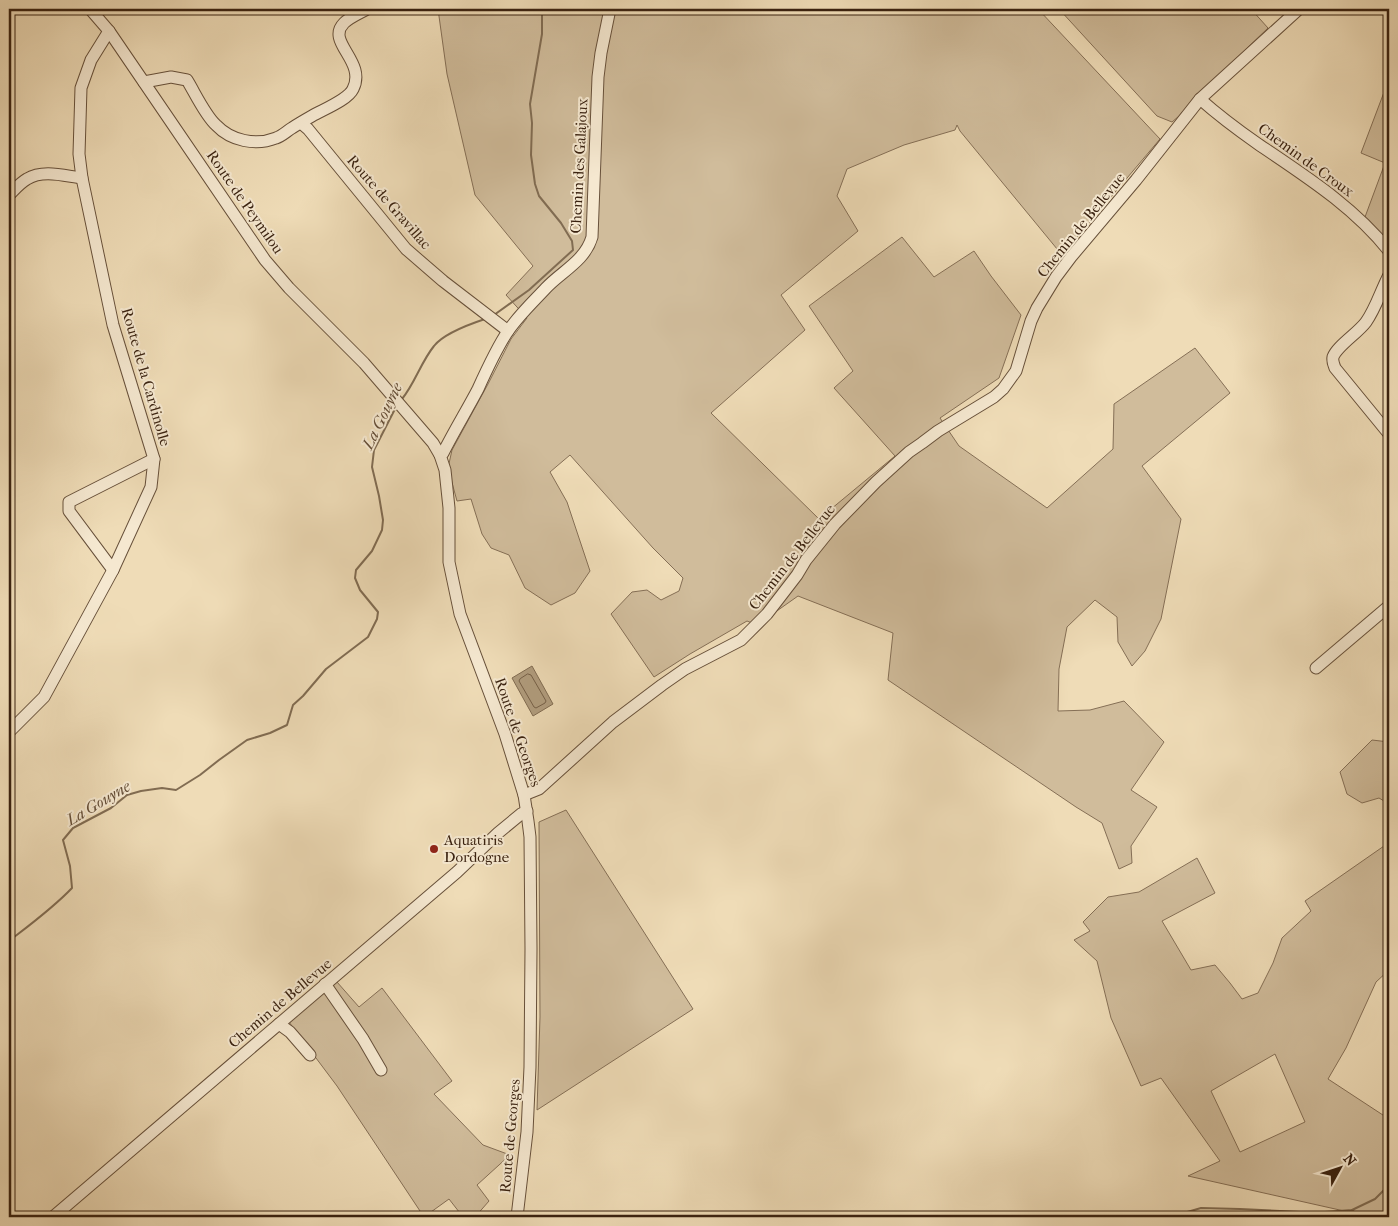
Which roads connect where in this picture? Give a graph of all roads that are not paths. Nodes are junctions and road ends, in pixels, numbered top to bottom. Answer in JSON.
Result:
{"nodes":[{"id":1,"x":90,"y":9,"type":"edge"},
{"id":2,"x":367,"y":9,"type":"edge"},
{"id":3,"x":610,"y":9,"type":"edge"},
{"id":4,"x":1299,"y":9,"type":"edge"},
{"id":5,"x":109,"y":31,"type":"junction"},
{"id":6,"x":144,"y":82,"type":"junction"},
{"id":7,"x":1200,"y":99,"type":"junction"},
{"id":8,"x":301,"y":123,"type":"junction"},
{"id":9,"x":82,"y":178,"type":"junction"},
{"id":10,"x":9,"y":195,"type":"edge"},
{"id":11,"x":1389,"y":251,"type":"edge"},
{"id":12,"x":1389,"y":276,"type":"edge"},
{"id":13,"x":508,"y":331,"type":"junction"},
{"id":14,"x":394,"y":397,"type":"joint"},
{"id":15,"x":1389,"y":434,"type":"edge"},
{"id":16,"x":440,"y":455,"type":"junction"},
{"id":17,"x":154,"y":459,"type":"junction"},
{"id":18,"x":113,"y":570,"type":"junction"},
{"id":19,"x":1389,"y":606,"type":"edge"},
{"id":20,"x":1316,"y":668,"type":"dead end"},
{"id":21,"x":9,"y":732,"type":"edge"},
{"id":22,"x":524,"y":795,"type":"junction"},
{"id":23,"x":527,"y":811,"type":"junction"},
{"id":24,"x":325,"y":984,"type":"junction"},
{"id":25,"x":279,"y":1024,"type":"junction"},
{"id":26,"x":310,"y":1055,"type":"dead end"},
{"id":27,"x":381,"y":1070,"type":"dead end"},
{"id":28,"x":53,"y":1217,"type":"edge"},
{"id":29,"x":518,"y":1217,"type":"edge"}],
"edges":[{"from":1,"to":5,"type":"street","name":"Route de Peymilou"},
{"from":2,"to":8,"type":"street"},
{"from":3,"to":13,"type":"street","name":"Chemin des Galajoux"},
{"from":4,"to":7,"type":"street","name":"Chemin de Bellevue"},
{"from":5,"to":6,"type":"street","name":"Route de Peymilou"},
{"from":5,"to":9,"type":"street","name":"Route de la Cardinolle"},
{"from":6,"to":8,"type":"street"},
{"from":6,"to":14,"type":"street","name":"Route de Peymilou"},
{"from":7,"to":11,"type":"street","name":"Chemin de Croux"},
{"from":7,"to":22,"type":"street","name":"Chemin de Bellevue"},
{"from":8,"to":13,"type":"street","name":"Route de Gravillac"},
{"from":9,"to":10,"type":"street"},
{"from":9,"to":17,"type":"street","name":"Route de la Cardinolle"},
{"from":12,"to":15,"type":"street"},
{"from":13,"to":16,"type":"street","name":"Chemin des Galajoux"},
{"from":14,"to":16,"type":"street","name":"Route de Georges"},
{"from":16,"to":22,"type":"street","name":"Route de Georges"},
{"from":17,"to":18,"type":"street","name":"Route de la Cardinolle"},
{"from":17,"to":18,"type":"street"},
{"from":18,"to":21,"type":"street","name":"Route de la Cardinolle"},
{"from":19,"to":20,"type":"street"},
{"from":22,"to":23,"type":"street","name":"Route de Georges"},
{"from":23,"to":24,"type":"street","name":"Chemin de Bellevue"},
{"from":23,"to":29,"type":"street","name":"Route de Georges"},
{"from":24,"to":25,"type":"street","name":"Chemin de Bellevue"},
{"from":24,"to":27,"type":"street"},
{"from":25,"to":26,"type":"street"},
{"from":25,"to":28,"type":"street","name":"Chemin de Bellevue"}]}
